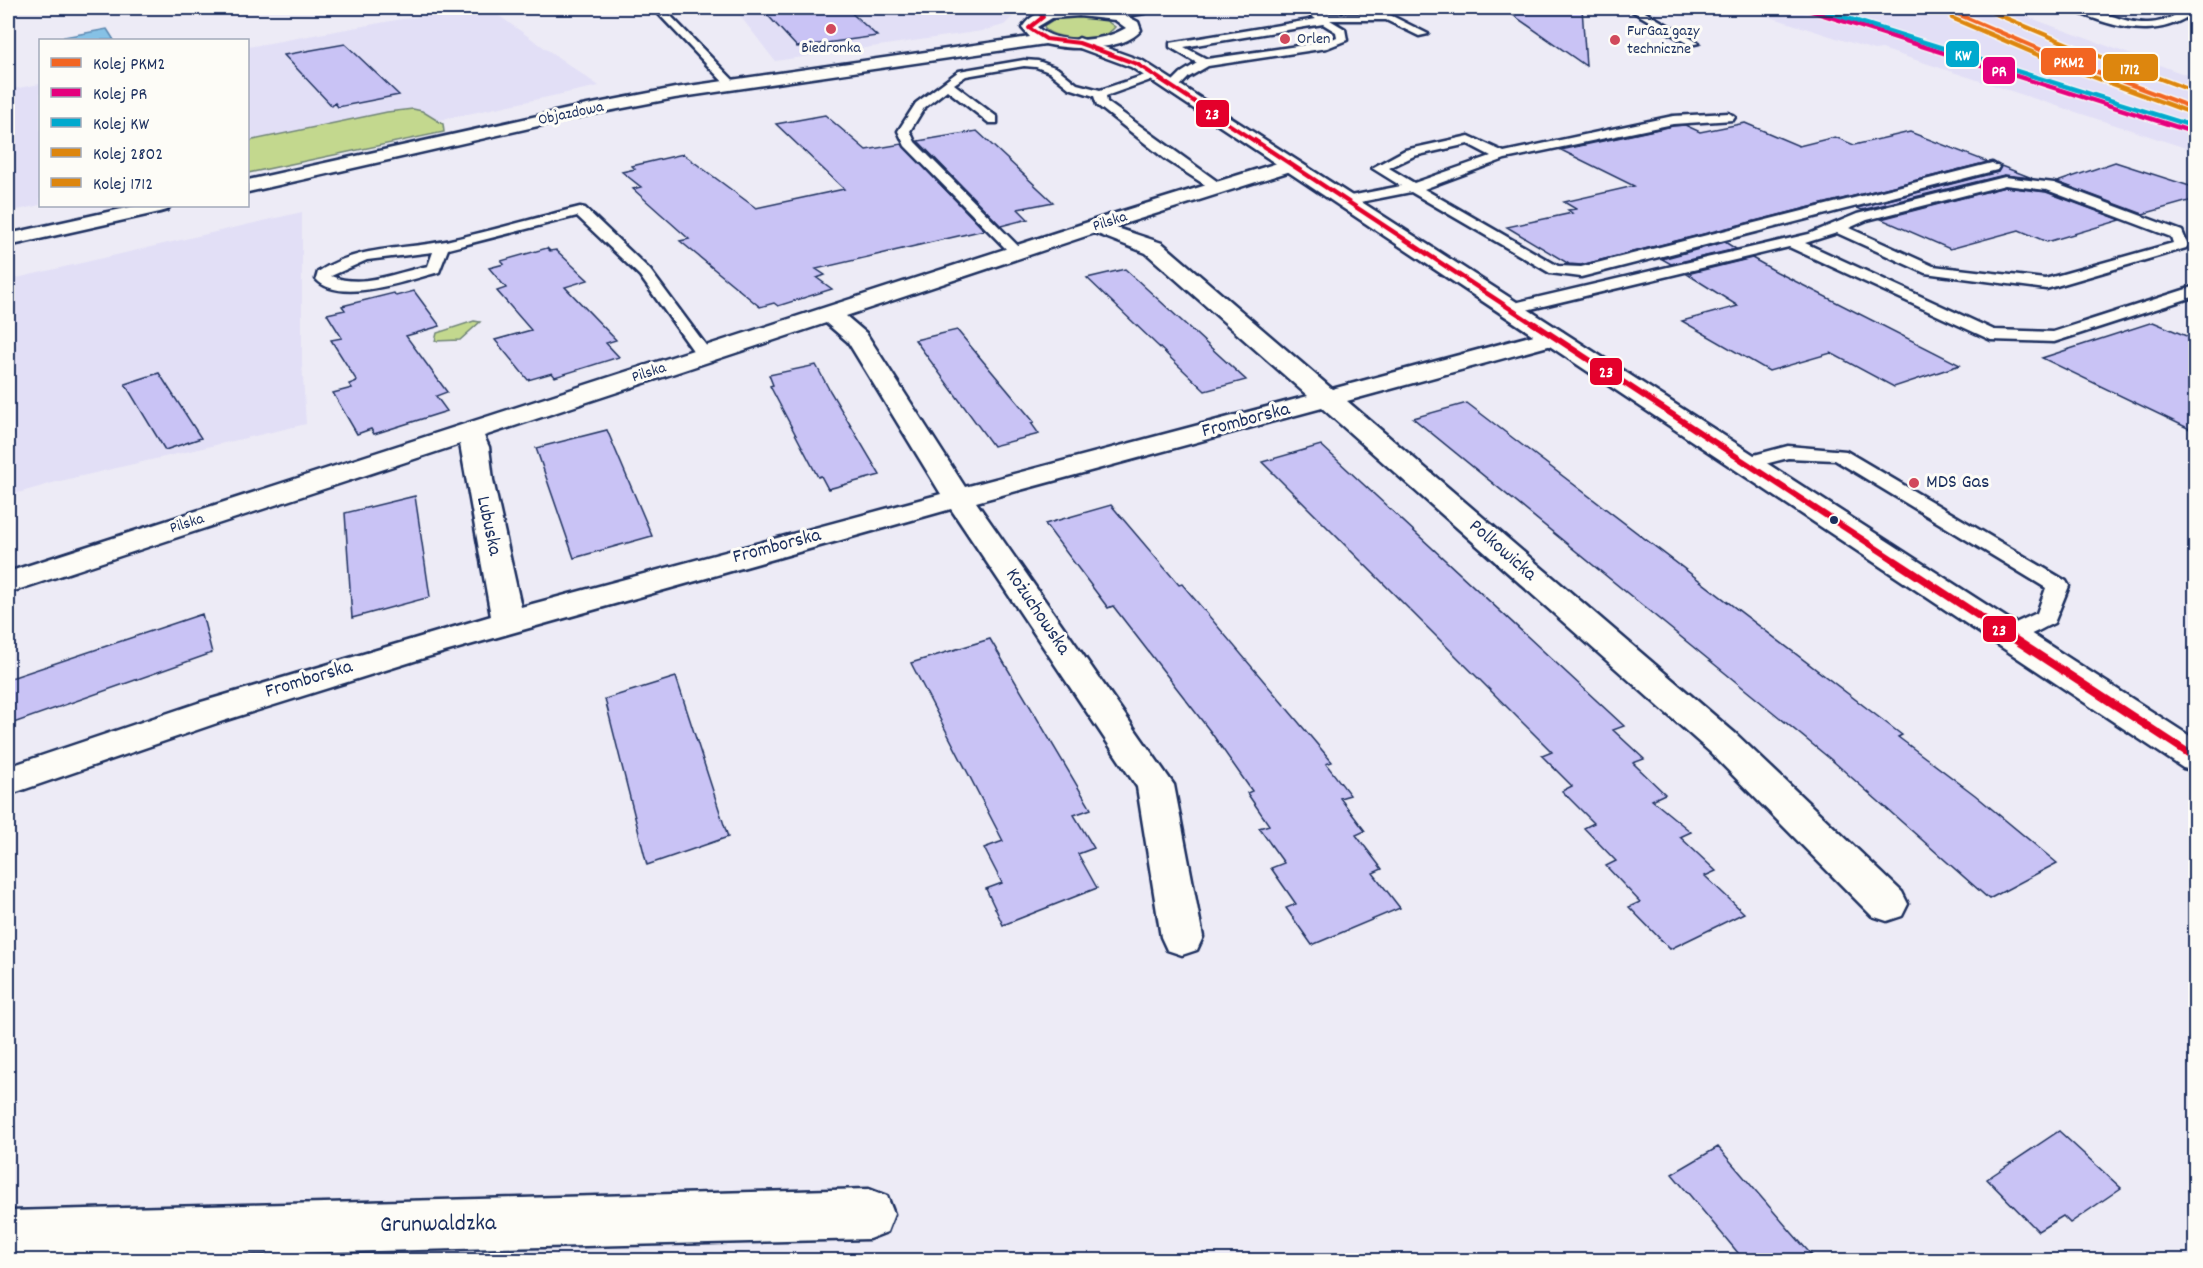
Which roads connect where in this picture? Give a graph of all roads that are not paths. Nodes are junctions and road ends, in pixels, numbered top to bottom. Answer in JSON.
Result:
{"nodes":[{"id":1,"x":658,"y":8,"type":"edge"},
{"id":2,"x":1077,"y":8,"type":"edge"},
{"id":3,"x":1148,"y":8,"type":"edge"},
{"id":4,"x":1304,"y":8,"type":"edge"},
{"id":5,"x":1632,"y":8,"type":"edge"},
{"id":6,"x":2075,"y":8,"type":"edge"},
{"id":7,"x":2194,"y":8,"type":"edge"},
{"id":8,"x":1164,"y":10,"type":"dead end"},
{"id":9,"x":1039,"y":12,"type":"edge"},
{"id":10,"x":1100,"y":13,"type":"junction"},
{"id":11,"x":1321,"y":19,"type":"junction"},
{"id":12,"x":1130,"y":22,"type":"junction"},
{"id":13,"x":1029,"y":28,"type":"junction"},
{"id":14,"x":1423,"y":34,"type":"dead end"},
{"id":15,"x":1230,"y":36,"type":"junction"},
{"id":16,"x":1118,"y":38,"type":"junction"},
{"id":17,"x":1046,"y":39,"type":"junction"},
{"id":18,"x":1079,"y":43,"type":"junction"},
{"id":19,"x":1694,"y":44,"type":"dead end"},
{"id":20,"x":1264,"y":54,"type":"junction"},
{"id":21,"x":898,"y":61,"type":"junction"},
{"id":22,"x":1205,"y":63,"type":"junction"},
{"id":23,"x":1137,"y":64,"type":"junction"},
{"id":24,"x":1155,"y":75,"type":"junction"},
{"id":25,"x":947,"y":84,"type":"junction"},
{"id":26,"x":732,"y":85,"type":"junction"},
{"id":27,"x":1173,"y":87,"type":"junction"},
{"id":28,"x":1100,"y":94,"type":"junction"},
{"id":29,"x":1729,"y":117,"type":"dead end"},
{"id":30,"x":993,"y":120,"type":"dead end"},
{"id":31,"x":1502,"y":156,"type":"junction"},
{"id":32,"x":1290,"y":165,"type":"junction"},
{"id":33,"x":1992,"y":167,"type":"dead end"},
{"id":34,"x":249,"y":186,"type":"edge"},
{"id":35,"x":1218,"y":187,"type":"junction"},
{"id":36,"x":1413,"y":188,"type":"junction"},
{"id":37,"x":1345,"y":201,"type":"junction"},
{"id":38,"x":156,"y":207,"type":"edge"},
{"id":39,"x":1098,"y":226,"type":"junction"},
{"id":40,"x":1836,"y":227,"type":"junction"},
{"id":41,"x":8,"y":240,"type":"edge"},
{"id":42,"x":1790,"y":242,"type":"junction"},
{"id":43,"x":442,"y":246,"type":"junction"},
{"id":44,"x":1018,"y":253,"type":"junction"},
{"id":45,"x":2196,"y":291,"type":"edge"},
{"id":46,"x":1510,"y":309,"type":"junction"},
{"id":47,"x":830,"y":314,"type":"junction"},
{"id":48,"x":1554,"y":338,"type":"junction"},
{"id":49,"x":705,"y":355,"type":"junction"},
{"id":50,"x":1328,"y":399,"type":"junction"},
{"id":51,"x":469,"y":432,"type":"junction"},
{"id":52,"x":1746,"y":463,"type":"junction"},
{"id":53,"x":958,"y":497,"type":"junction"},
{"id":54,"x":8,"y":583,"type":"edge"},
{"id":55,"x":508,"y":620,"type":"junction"},
{"id":56,"x":2008,"y":635,"type":"junction"},
{"id":57,"x":2196,"y":758,"type":"edge"},
{"id":58,"x":8,"y":781,"type":"edge"},
{"id":59,"x":1887,"y":904,"type":"dead end"},
{"id":60,"x":1182,"y":937,"type":"dead end"},
{"id":61,"x":869,"y":1214,"type":"dead end"},
{"id":62,"x":8,"y":1236,"type":"edge"}],
"edges":[{"from":1,"to":26,"type":"lane"},
{"from":2,"to":10,"type":"street"},
{"from":3,"to":10,"type":"street"},
{"from":4,"to":11,"type":"lane"},
{"from":5,"to":19,"type":"lane"},
{"from":6,"to":7,"type":"lane"},
{"from":8,"to":12,"type":"street"},
{"from":9,"to":10,"type":"street"},
{"from":9,"to":13,"type":"street"},
{"from":10,"to":12,"type":"street"},
{"from":11,"to":14,"type":"lane"},
{"from":11,"to":15,"type":"lane"},
{"from":11,"to":20,"type":"lane"},
{"from":12,"to":16,"type":"street"},
{"from":13,"to":17,"type":"street"},
{"from":13,"to":21,"type":"street","name":"Objazdowa"},
{"from":15,"to":20,"type":"lane"},
{"from":15,"to":22,"type":"lane"},
{"from":16,"to":18,"type":"street"},
{"from":16,"to":23,"type":"street"},
{"from":17,"to":18,"type":"street"},
{"from":17,"to":21,"type":"street","name":"Objazdowa"},
{"from":18,"to":23,"type":"street"},
{"from":20,"to":22,"type":"lane"},
{"from":21,"to":26,"type":"street","name":"Objazdowa"},
{"from":22,"to":27,"type":"lane"},
{"from":23,"to":24,"type":"street"},
{"from":24,"to":27,"type":"street"},
{"from":24,"to":28,"type":"lane"},
{"from":25,"to":28,"type":"lane"},
{"from":25,"to":30,"type":"lane"},
{"from":25,"to":44,"type":"lane"},
{"from":26,"to":34,"type":"street","name":"Objazdowa"},
{"from":27,"to":32,"type":"street"},
{"from":28,"to":35,"type":"lane"},
{"from":29,"to":31,"type":"lane"},
{"from":31,"to":36,"type":"lane"},
{"from":31,"to":36,"type":"lane"},
{"from":32,"to":35,"type":"street","name":"Pilska"},
{"from":32,"to":37,"type":"street"},
{"from":33,"to":36,"type":"lane"},
{"from":35,"to":39,"type":"street","name":"Pilska"},
{"from":36,"to":37,"type":"lane"},
{"from":37,"to":46,"type":"street"},
{"from":38,"to":41,"type":"street"},
{"from":39,"to":44,"type":"street","name":"Pilska"},
{"from":39,"to":50,"type":"street","name":"Polkowicka"},
{"from":40,"to":40,"type":"lane"},
{"from":40,"to":42,"type":"lane"},
{"from":42,"to":45,"type":"lane"},
{"from":42,"to":46,"type":"lane"},
{"from":43,"to":43,"type":"lane"},
{"from":43,"to":49,"type":"lane"},
{"from":44,"to":47,"type":"street","name":"Pilska"},
{"from":46,"to":48,"type":"street"},
{"from":47,"to":49,"type":"street","name":"Pilska"},
{"from":47,"to":53,"type":"street","name":"Kożuchowska"},
{"from":48,"to":50,"type":"street","name":"Fromborska"},
{"from":48,"to":52,"type":"street"},
{"from":49,"to":51,"type":"street","name":"Pilska"},
{"from":50,"to":53,"type":"street","name":"Fromborska"},
{"from":50,"to":59,"type":"street","name":"Polkowicka"},
{"from":51,"to":54,"type":"street","name":"Pilska"},
{"from":51,"to":55,"type":"street","name":"Lubuska"},
{"from":52,"to":56,"type":"street"},
{"from":52,"to":56,"type":"lane"},
{"from":53,"to":55,"type":"street","name":"Fromborska"},
{"from":53,"to":60,"type":"street","name":"Kożuchowska"},
{"from":55,"to":58,"type":"street","name":"Fromborska"},
{"from":56,"to":57,"type":"street"},
{"from":61,"to":62,"type":"street","name":"Grunwaldzka"}]}
